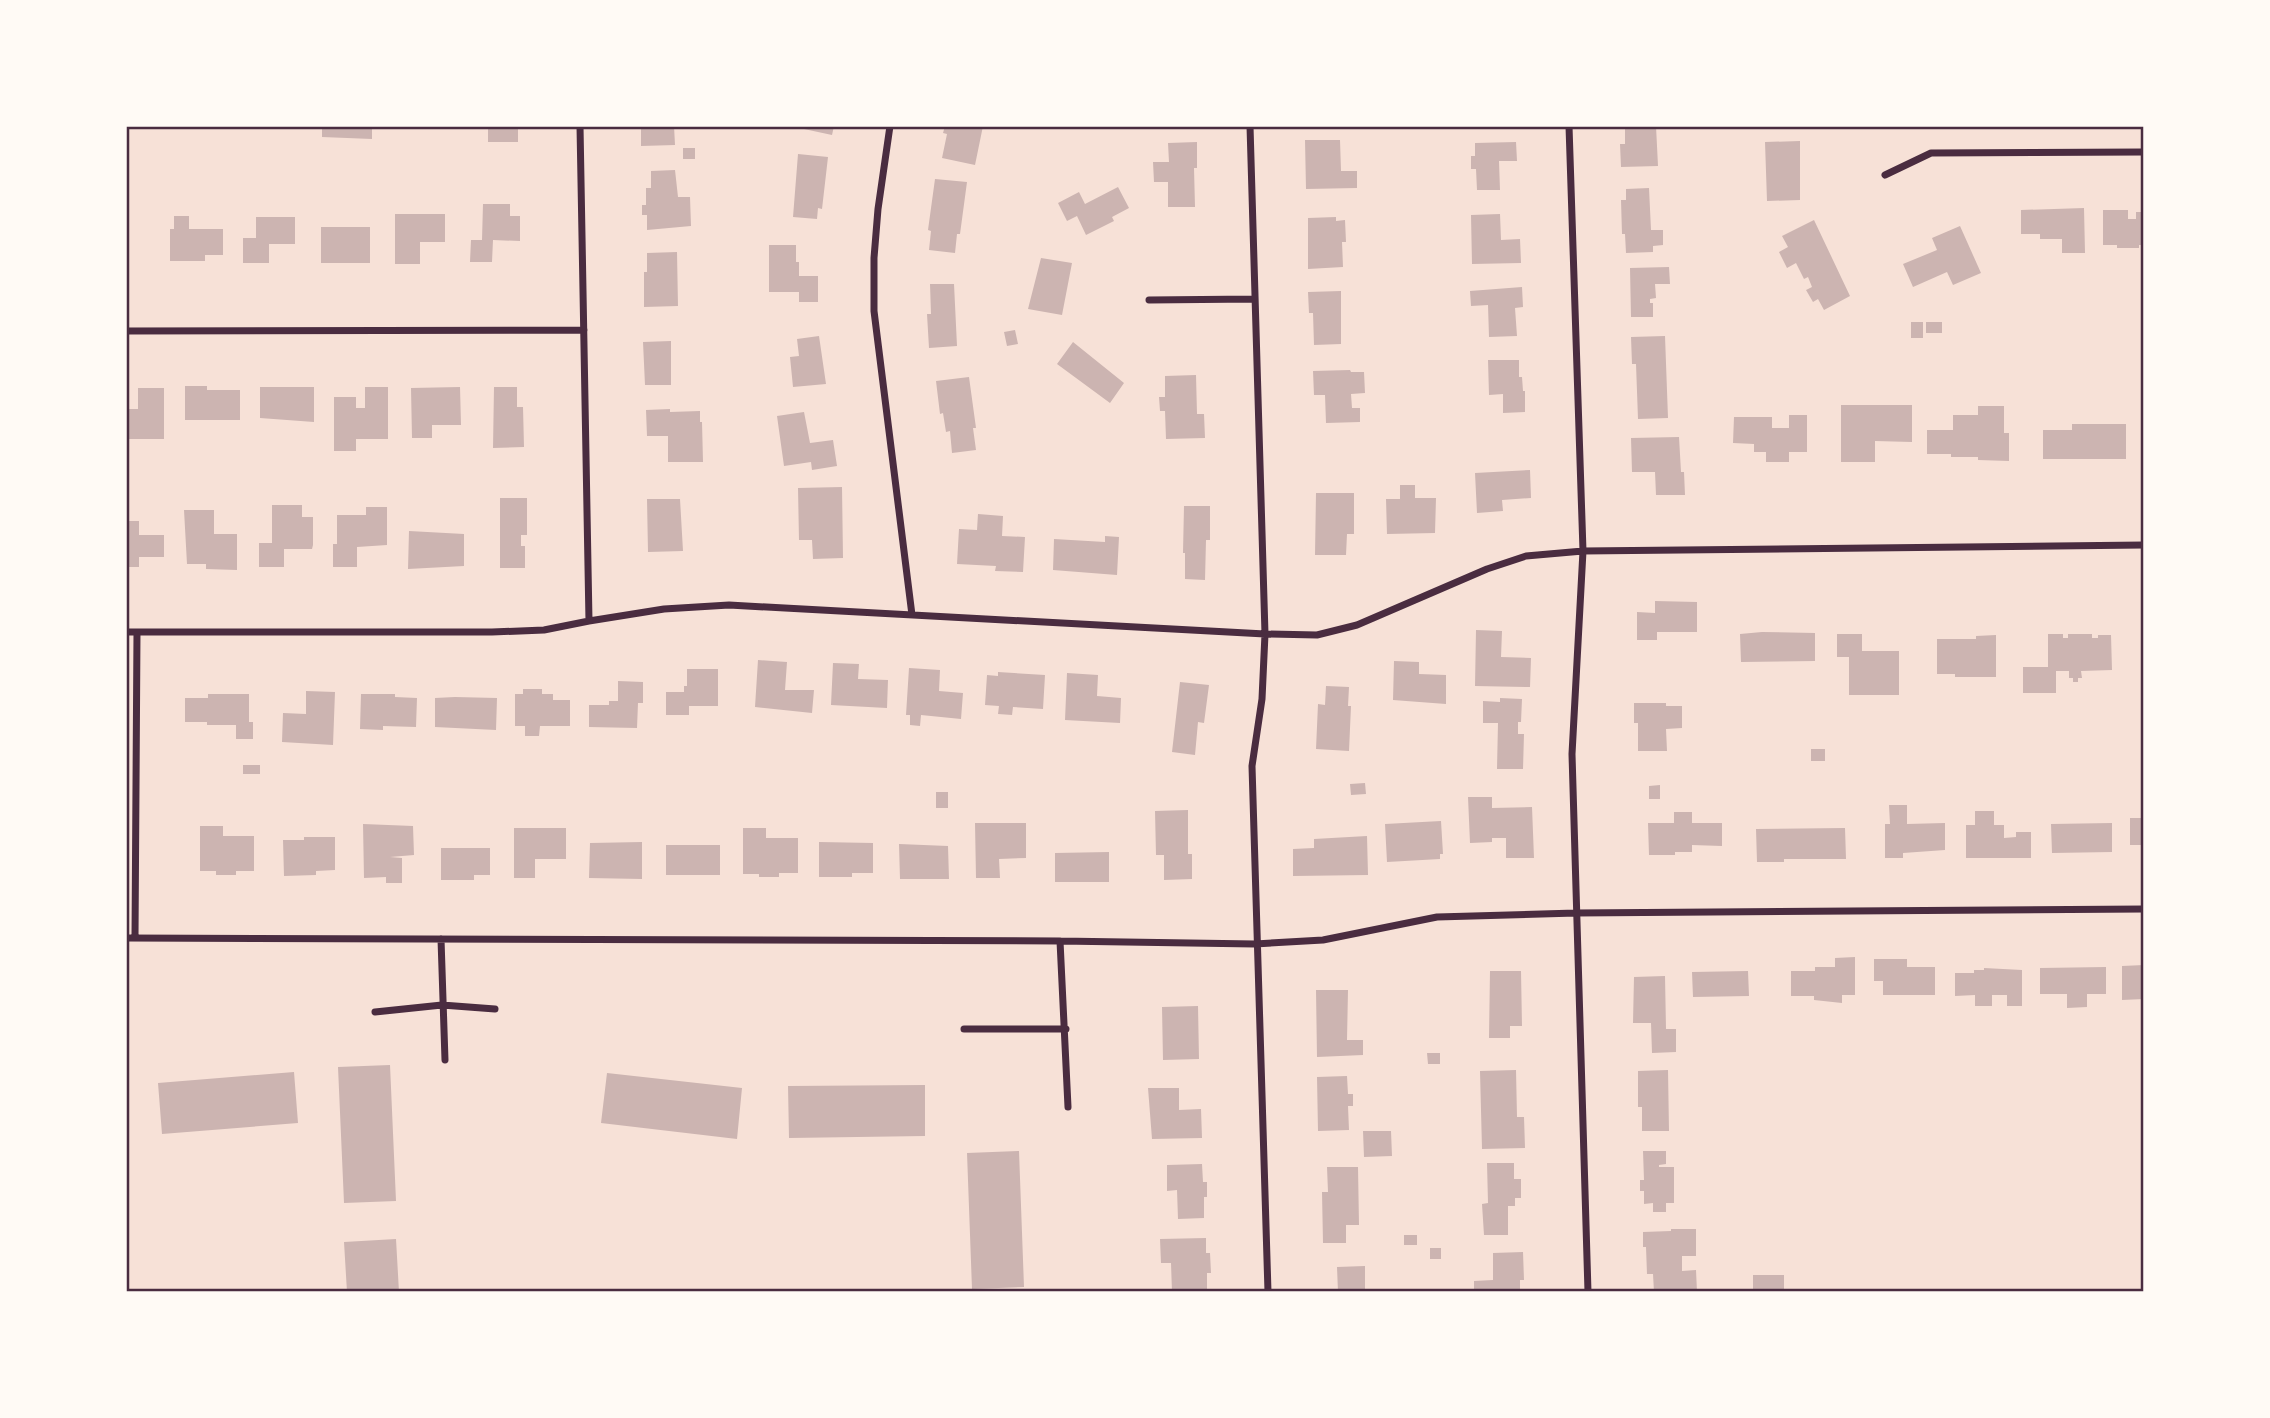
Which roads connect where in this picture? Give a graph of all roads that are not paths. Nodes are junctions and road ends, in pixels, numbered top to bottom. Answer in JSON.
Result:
{"nodes":[{"id":1,"x":580,"y":126,"type":"edge"},
{"id":2,"x":890,"y":126,"type":"edge"},
{"id":3,"x":1250,"y":126,"type":"edge"},
{"id":4,"x":1569,"y":126,"type":"edge"},
{"id":5,"x":2144,"y":152,"type":"edge"},
{"id":6,"x":1885,"y":175,"type":"dead end"},
{"id":7,"x":1254,"y":299,"type":"junction"},
{"id":8,"x":1149,"y":300,"type":"dead end"},
{"id":9,"x":584,"y":330,"type":"junction"},
{"id":10,"x":126,"y":331,"type":"edge"},
{"id":11,"x":2144,"y":545,"type":"edge"},
{"id":12,"x":1583,"y":551,"type":"junction"},
{"id":13,"x":912,"y":615,"type":"junction"},
{"id":14,"x":589,"y":621,"type":"junction"},
{"id":15,"x":126,"y":632,"type":"edge"},
{"id":16,"x":137,"y":632,"type":"junction"},
{"id":17,"x":1265,"y":634,"type":"junction"},
{"id":18,"x":2144,"y":909,"type":"edge"},
{"id":19,"x":1576,"y":913,"type":"junction"},
{"id":20,"x":126,"y":938,"type":"edge"},
{"id":21,"x":135,"y":938,"type":"junction"},
{"id":22,"x":441,"y":939,"type":"junction"},
{"id":23,"x":1060,"y":941,"type":"junction"},
{"id":24,"x":1255,"y":944,"type":"junction"},
{"id":25,"x":442,"y":1005,"type":"junction"},
{"id":26,"x":495,"y":1009,"type":"dead end"},
{"id":27,"x":375,"y":1012,"type":"dead end"},
{"id":28,"x":964,"y":1029,"type":"dead end"},
{"id":29,"x":1066,"y":1029,"type":"junction"},
{"id":30,"x":445,"y":1060,"type":"dead end"},
{"id":31,"x":1068,"y":1107,"type":"dead end"},
{"id":32,"x":1268,"y":1292,"type":"edge"},
{"id":33,"x":1588,"y":1292,"type":"edge"}],
"edges":[{"from":1,"to":9,"type":"street"},
{"from":2,"to":13,"type":"street"},
{"from":3,"to":7,"type":"street"},
{"from":4,"to":12,"type":"street"},
{"from":5,"to":6,"type":"street"},
{"from":7,"to":8,"type":"street"},
{"from":7,"to":17,"type":"street"},
{"from":9,"to":10,"type":"street"},
{"from":9,"to":14,"type":"street"},
{"from":11,"to":12,"type":"street"},
{"from":12,"to":17,"type":"street"},
{"from":12,"to":19,"type":"street"},
{"from":13,"to":14,"type":"street"},
{"from":13,"to":17,"type":"street"},
{"from":14,"to":16,"type":"street"},
{"from":15,"to":16,"type":"street"},
{"from":16,"to":21,"type":"street"},
{"from":17,"to":24,"type":"street"},
{"from":18,"to":19,"type":"street"},
{"from":19,"to":24,"type":"street"},
{"from":19,"to":33,"type":"street"},
{"from":20,"to":21,"type":"street"},
{"from":21,"to":22,"type":"street"},
{"from":22,"to":23,"type":"street"},
{"from":22,"to":25,"type":"street"},
{"from":23,"to":24,"type":"street"},
{"from":23,"to":29,"type":"street"},
{"from":24,"to":32,"type":"street"},
{"from":25,"to":26,"type":"street"},
{"from":25,"to":27,"type":"street"},
{"from":25,"to":30,"type":"street"},
{"from":28,"to":29,"type":"street"},
{"from":29,"to":31,"type":"street"}]}
